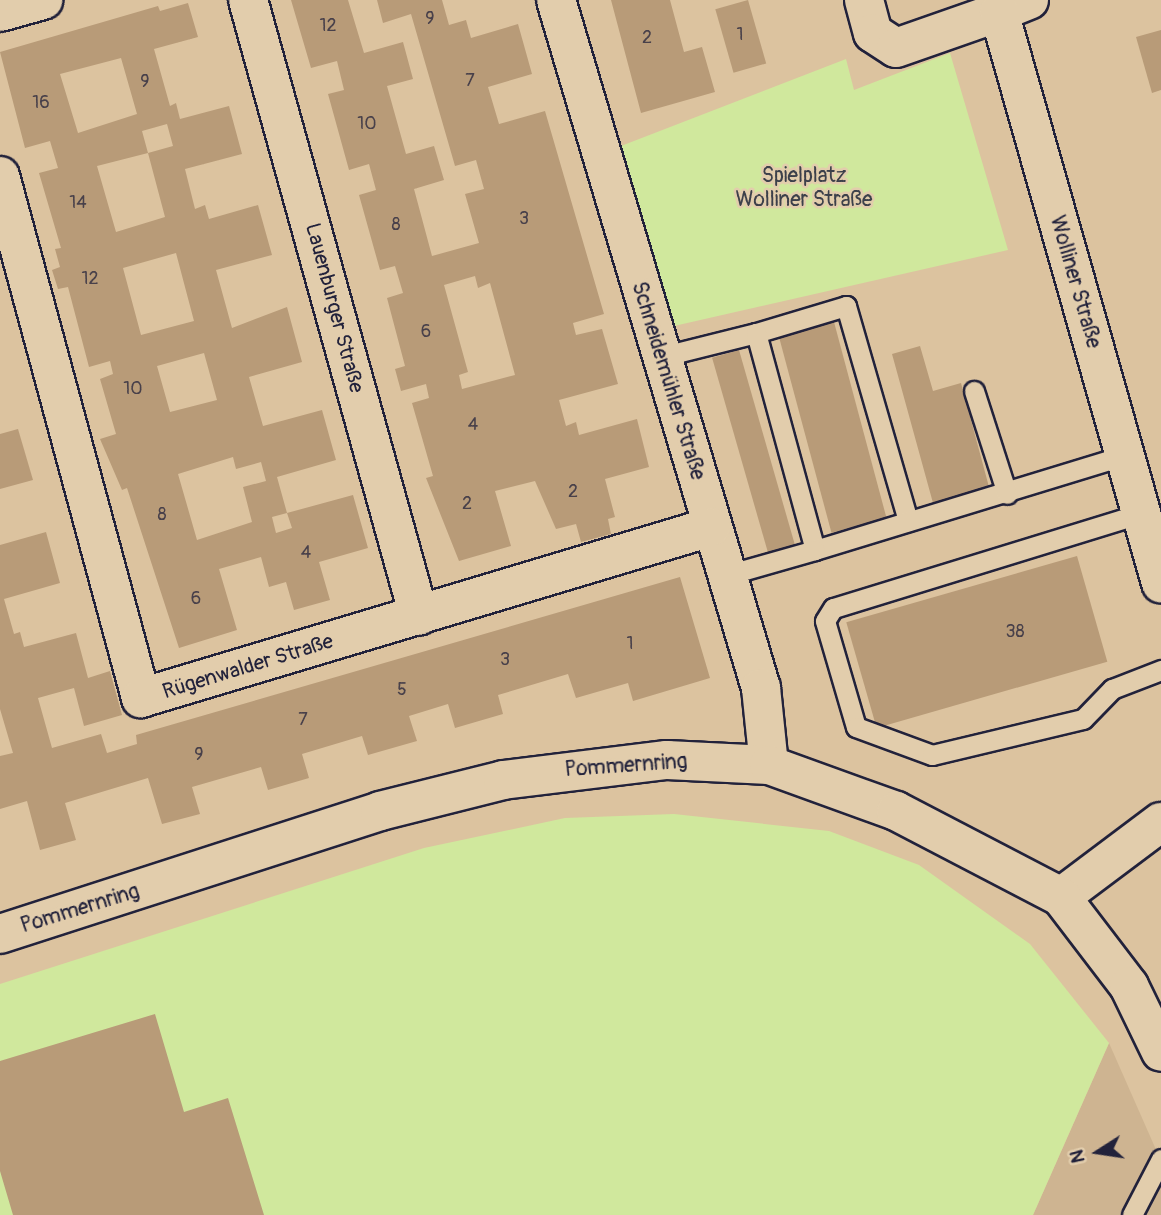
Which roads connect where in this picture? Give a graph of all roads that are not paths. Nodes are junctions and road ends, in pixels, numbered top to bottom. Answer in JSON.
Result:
{"nodes":[{"id":1,"x":43,"y":0,"type":"edge"},
{"id":2,"x":248,"y":0,"type":"edge"},
{"id":3,"x":556,"y":0,"type":"edge"},
{"id":4,"x":864,"y":0,"type":"edge"},
{"id":5,"x":1014,"y":6,"type":"edge"},
{"id":6,"x":0,"y":12,"type":"edge"},
{"id":7,"x":0,"y":176,"type":"edge"},
{"id":8,"x":756,"y":333,"type":"junction"},
{"id":9,"x":660,"y":357,"type":"junction"},
{"id":10,"x":974,"y":391,"type":"dead end"},
{"id":11,"x":1125,"y":455,"type":"junction"},
{"id":12,"x":1007,"y":494,"type":"junction"},
{"id":13,"x":1139,"y":514,"type":"junction"},
{"id":14,"x":908,"y":521,"type":"junction"},
{"id":15,"x":712,"y":527,"type":"junction"},
{"id":16,"x":815,"y":550,"type":"junction"},
{"id":17,"x":727,"y":575,"type":"junction"},
{"id":18,"x":1161,"y":583,"type":"edge"},
{"id":19,"x":419,"y":616,"type":"junction"},
{"id":20,"x":1161,"y":670,"type":"edge"},
{"id":21,"x":769,"y":765,"type":"junction"},
{"id":22,"x":1161,"y":822,"type":"edge"},
{"id":23,"x":1061,"y":897,"type":"junction"},
{"id":24,"x":0,"y":934,"type":"edge"},
{"id":25,"x":1161,"y":1052,"type":"edge"},
{"id":26,"x":1161,"y":1159,"type":"edge"},
{"id":27,"x":1132,"y":1215,"type":"edge"}],
"edges":[{"from":1,"to":6,"type":"street"},
{"from":2,"to":19,"type":"street","name":"Lauenburger Straße"},
{"from":3,"to":9,"type":"street","name":"Schneidemühler Straße"},
{"from":4,"to":5,"type":"street"},
{"from":5,"to":11,"type":"street","name":"Wolliner Straße"},
{"from":7,"to":19,"type":"street","name":"Rügenwalder Straße"},
{"from":8,"to":9,"type":"lane"},
{"from":8,"to":14,"type":"lane"},
{"from":8,"to":16,"type":"lane"},
{"from":9,"to":15,"type":"street","name":"Schneidemühler Straße"},
{"from":10,"to":12,"type":"lane"},
{"from":11,"to":12,"type":"lane"},
{"from":11,"to":13,"type":"street","name":"Wolliner Straße"},
{"from":12,"to":14,"type":"lane"},
{"from":13,"to":18,"type":"street","name":"Wolliner Straße"},
{"from":13,"to":20,"type":"lane"},
{"from":14,"to":16,"type":"lane"},
{"from":15,"to":17,"type":"street","name":"Schneidemühler Straße"},
{"from":15,"to":19,"type":"street","name":"Rügenwalder Straße"},
{"from":16,"to":17,"type":"lane"},
{"from":17,"to":21,"type":"street","name":"Schneidemühler Straße"},
{"from":21,"to":23,"type":"street","name":"Pommernring"},
{"from":21,"to":24,"type":"street","name":"Pommernring"},
{"from":22,"to":23,"type":"street"},
{"from":23,"to":25,"type":"street","name":"Pommernring"},
{"from":26,"to":27,"type":"lane"}]}
